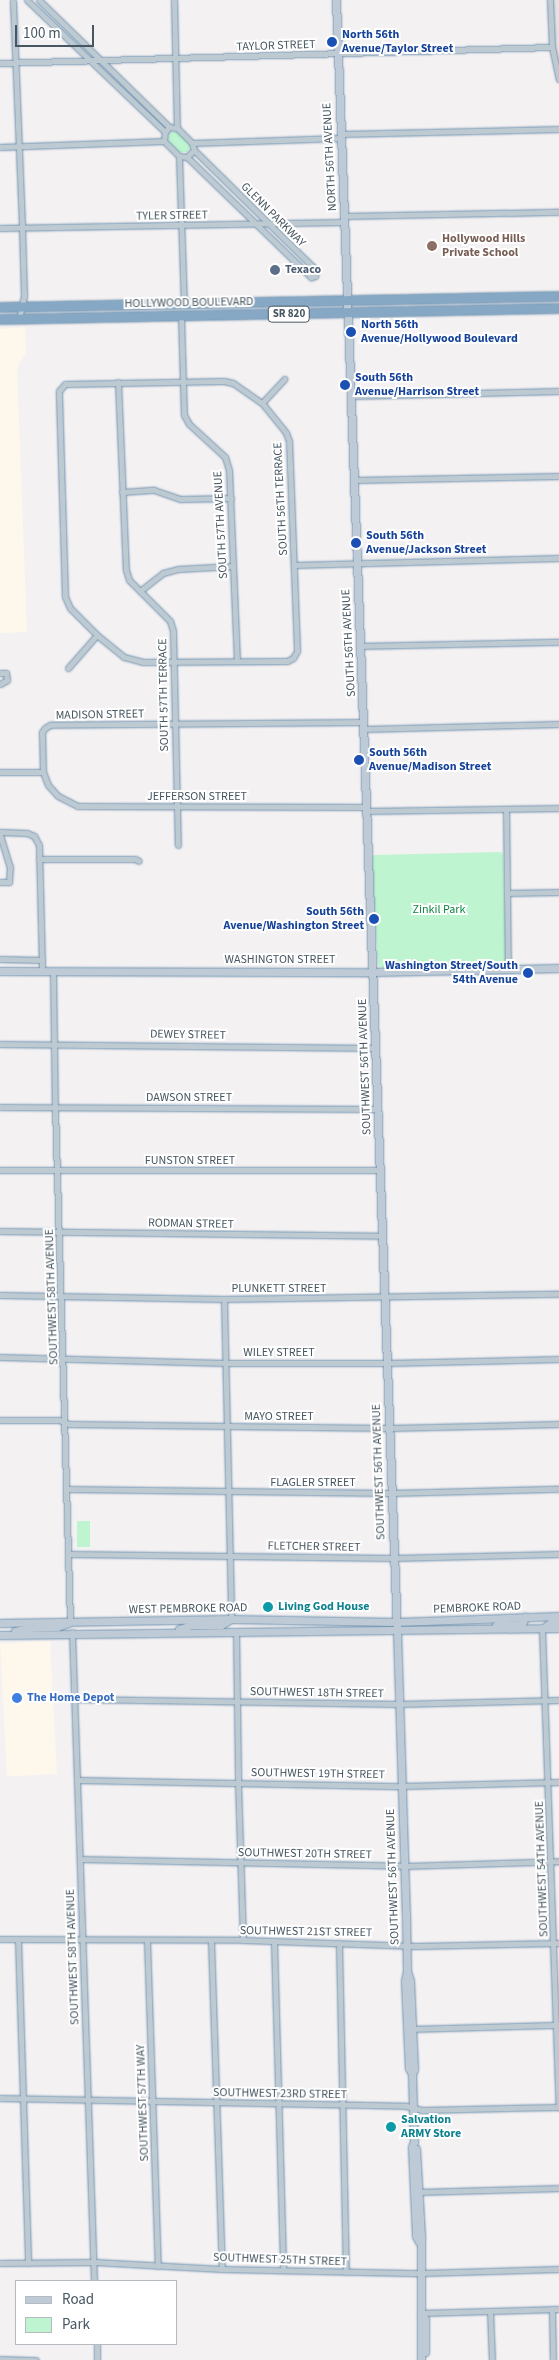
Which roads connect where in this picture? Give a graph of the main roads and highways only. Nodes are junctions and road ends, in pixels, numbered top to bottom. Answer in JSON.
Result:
{"nodes":[{"id":1,"x":559,"y":296,"type":"edge"},
{"id":2,"x":232,"y":302,"type":"junction"},
{"id":3,"x":0,"y":307,"type":"edge"},
{"id":4,"x":559,"y":308,"type":"edge"},
{"id":5,"x":181,"y":316,"type":"junction"},
{"id":6,"x":0,"y":319,"type":"edge"}],
"edges":[{"from":1,"to":2,"type":"highway","name":"HOLLYWOOD BOULEVARD","number":"SR 820"},
{"from":2,"to":3,"type":"highway","name":"HOLLYWOOD BOULEVARD","number":"SR 820"},
{"from":2,"to":5,"type":"highway"},
{"from":4,"to":5,"type":"highway","name":"HOLLYWOOD BOULEVARD","number":"SR 820"},
{"from":5,"to":6,"type":"highway","name":"HOLLYWOOD BOULEVARD","number":"SR 820"}]}
